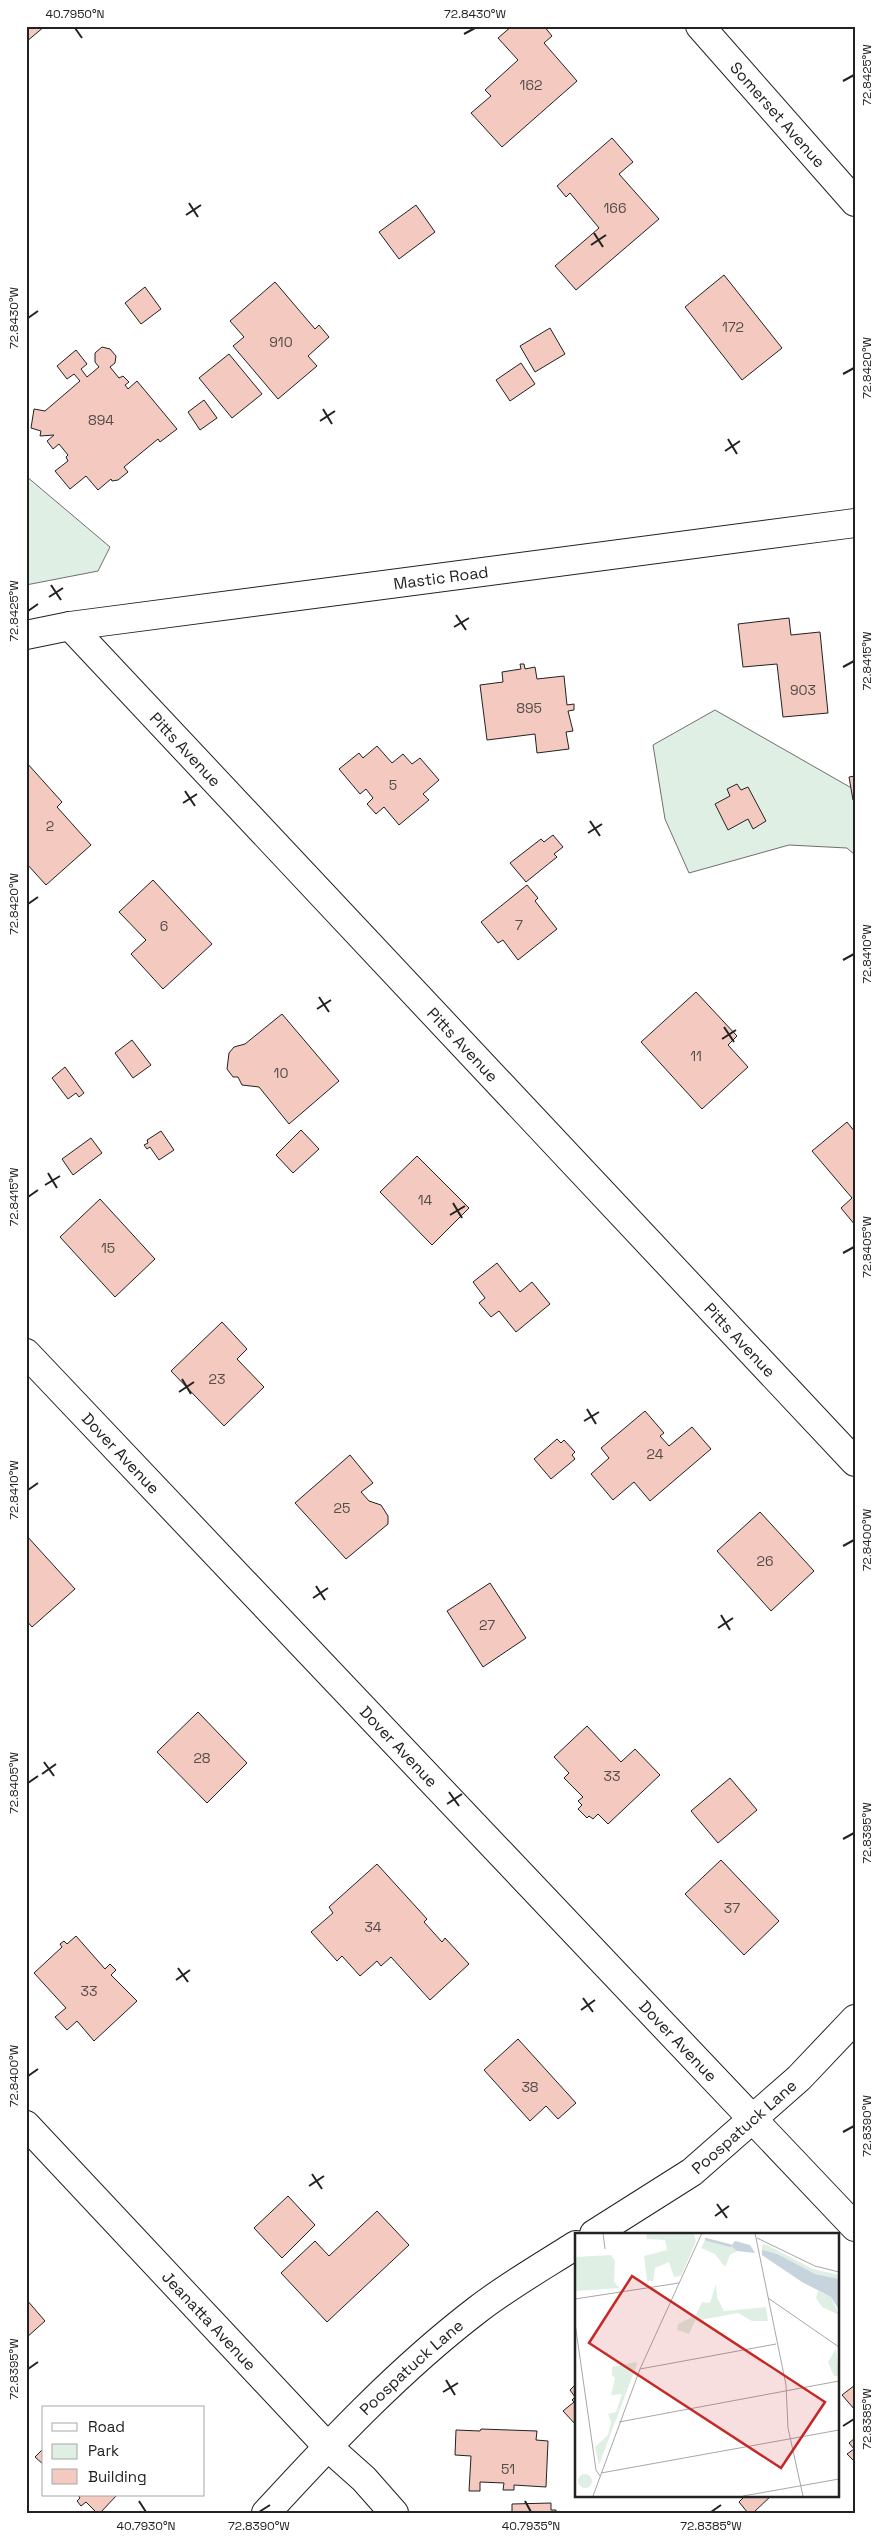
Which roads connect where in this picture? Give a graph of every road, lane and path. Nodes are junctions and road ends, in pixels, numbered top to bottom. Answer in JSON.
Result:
{"nodes":[{"id":1,"x":700,"y":26,"type":"edge"},
{"id":2,"x":855,"y":202,"type":"edge"},
{"id":3,"x":855,"y":523,"type":"edge"},
{"id":4,"x":70,"y":626,"type":"junction"},
{"id":5,"x":26,"y":635,"type":"edge"},
{"id":6,"x":26,"y":1353,"type":"edge"},
{"id":7,"x":855,"y":1462,"type":"edge"},
{"id":8,"x":855,"y":2019,"type":"edge"},
{"id":9,"x":752,"y":2117,"type":"junction"},
{"id":10,"x":26,"y":2125,"type":"edge"},
{"id":11,"x":855,"y":2227,"type":"edge"},
{"id":12,"x":596,"y":2233,"type":"edge"},
{"id":13,"x":575,"y":2246,"type":"edge"},
{"id":14,"x":327,"y":2446,"type":"junction"},
{"id":15,"x":266,"y":2513,"type":"edge"},
{"id":16,"x":394,"y":2513,"type":"edge"}],
"edges":[{"from":1,"to":2,"type":"street","name":"Somerset Avenue"},
{"from":3,"to":4,"type":"street","name":"Mastic Road"},
{"from":4,"to":5,"type":"street","name":"Mastic Road"},
{"from":4,"to":7,"type":"street","name":"Pitts Avenue"},
{"from":6,"to":9,"type":"street","name":"Dover Avenue"},
{"from":8,"to":9,"type":"street","name":"Poospatuck Lane"},
{"from":9,"to":11,"type":"street","name":"Dover Avenue"},
{"from":9,"to":12,"type":"street","name":"Poospatuck Lane"},
{"from":10,"to":14,"type":"street","name":"Jeanatta Avenue"},
{"from":13,"to":14,"type":"street","name":"Poospatuck Lane"},
{"from":14,"to":15,"type":"street","name":"Poospatuck Lane"},
{"from":14,"to":16,"type":"street","name":"Jeanatta Avenue"}]}
